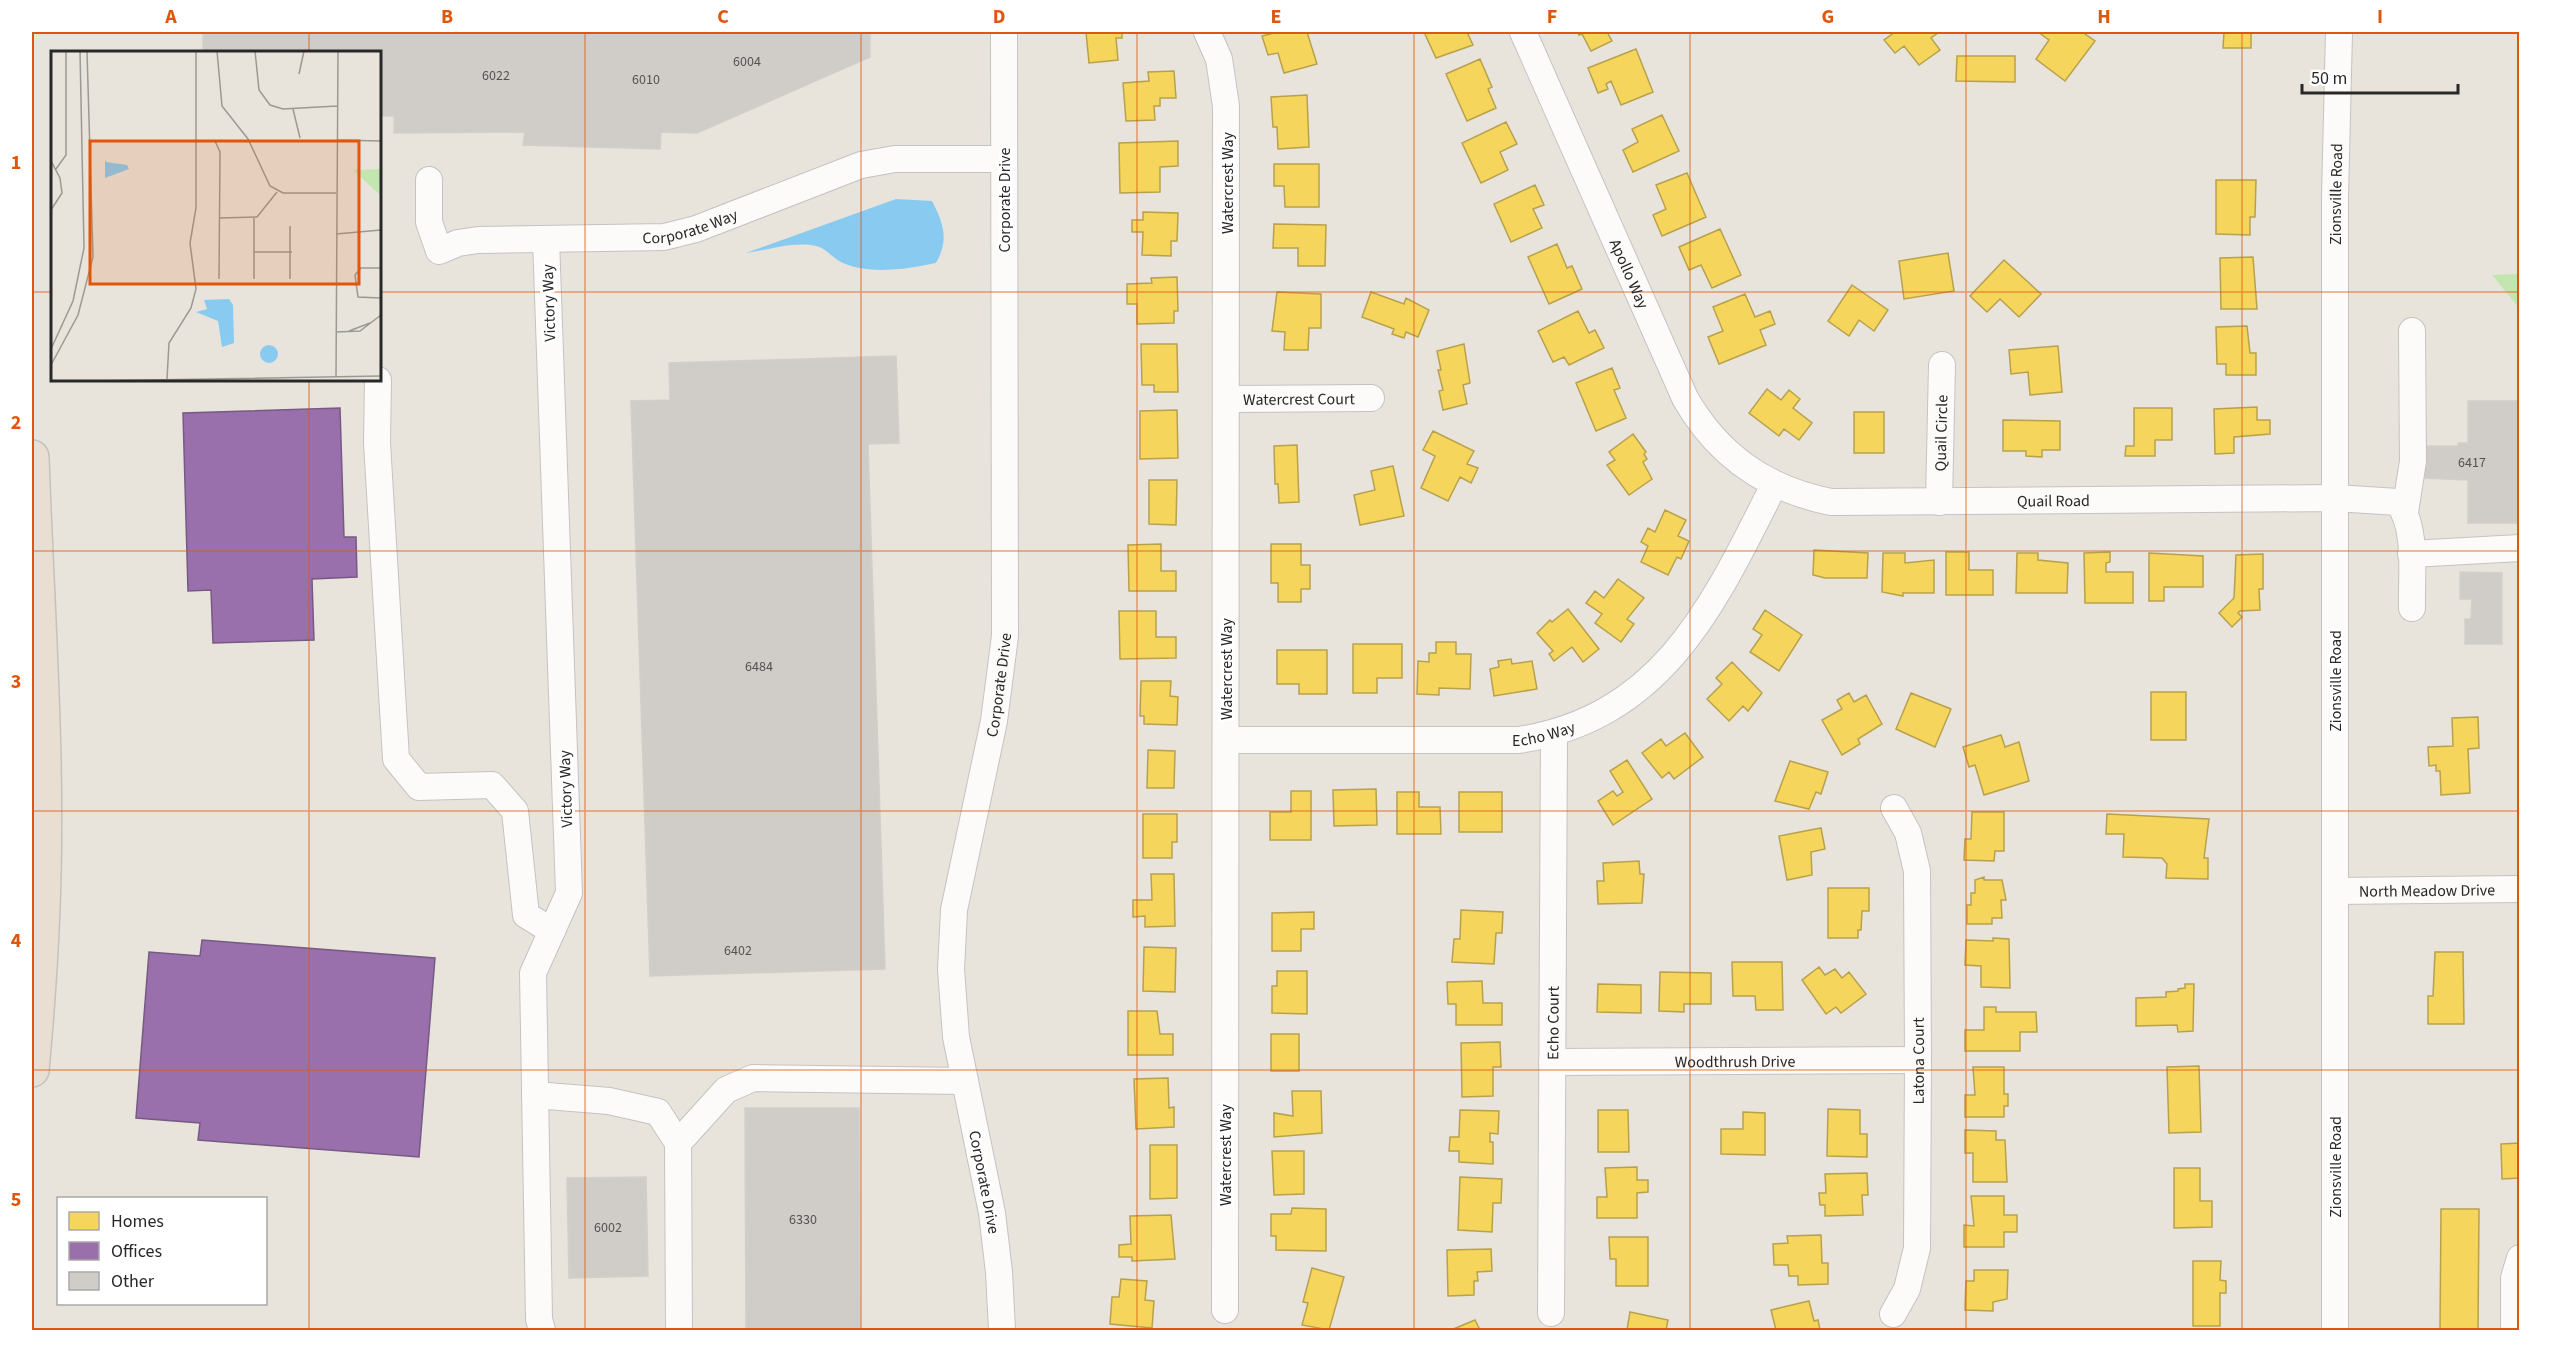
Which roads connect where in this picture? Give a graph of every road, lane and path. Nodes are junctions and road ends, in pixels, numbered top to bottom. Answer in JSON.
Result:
{"nodes":[{"id":1,"x":1004,"y":32,"type":"edge"},
{"id":2,"x":1207,"y":32,"type":"edge"},
{"id":3,"x":1522,"y":32,"type":"edge"},
{"id":4,"x":2339,"y":32,"type":"edge"},
{"id":5,"x":1004,"y":159,"type":"junction"},
{"id":6,"x":429,"y":180,"type":"dead end"},
{"id":7,"x":546,"y":239,"type":"junction"},
{"id":8,"x":2412,"y":331,"type":"dead end"},
{"id":9,"x":1942,"y":365,"type":"dead end"},
{"id":10,"x":378,"y":381,"type":"edge"},
{"id":11,"x":1371,"y":398,"type":"dead end"},
{"id":12,"x":1227,"y":399,"type":"junction"},
{"id":13,"x":32,"y":457,"type":"edge"},
{"id":14,"x":1774,"y":485,"type":"junction"},
{"id":15,"x":2335,"y":498,"type":"junction"},
{"id":16,"x":1939,"y":502,"type":"junction"},
{"id":17,"x":2405,"y":512,"type":"junction"},
{"id":18,"x":2520,"y":548,"type":"edge"},
{"id":19,"x":2410,"y":554,"type":"junction"},
{"id":20,"x":2412,"y":608,"type":"dead end"},
{"id":21,"x":1554,"y":734,"type":"junction"},
{"id":22,"x":1226,"y":740,"type":"junction"},
{"id":23,"x":1894,"y":808,"type":"dead end"},
{"id":24,"x":2520,"y":889,"type":"edge"},
{"id":25,"x":2335,"y":891,"type":"junction"},
{"id":26,"x":552,"y":931,"type":"junction"},
{"id":27,"x":1918,"y":1060,"type":"junction"},
{"id":28,"x":1552,"y":1062,"type":"junction"},
{"id":29,"x":32,"y":1070,"type":"edge"},
{"id":30,"x":965,"y":1081,"type":"junction"},
{"id":31,"x":535,"y":1095,"type":"junction"},
{"id":32,"x":678,"y":1143,"type":"junction"},
{"id":33,"x":2520,"y":1258,"type":"edge"},
{"id":34,"x":1225,"y":1310,"type":"dead end"},
{"id":35,"x":1551,"y":1313,"type":"dead end"},
{"id":36,"x":1893,"y":1314,"type":"dead end"},
{"id":37,"x":542,"y":1330,"type":"edge"},
{"id":38,"x":679,"y":1330,"type":"edge"},
{"id":39,"x":1002,"y":1330,"type":"edge"},
{"id":40,"x":2335,"y":1330,"type":"edge"},
{"id":41,"x":2514,"y":1330,"type":"edge"}],
"edges":[{"from":1,"to":5,"type":"street","name":"Corporate Drive"},
{"from":2,"to":12,"type":"street","name":"Watercrest Way"},
{"from":3,"to":14,"type":"street","name":"Apollo Way"},
{"from":4,"to":15,"type":"street","name":"Zionsville Road"},
{"from":5,"to":7,"type":"street","name":"Corporate Way"},
{"from":5,"to":30,"type":"street","name":"Corporate Drive"},
{"from":6,"to":7,"type":"street","name":"Corporate Way"},
{"from":7,"to":26,"type":"street","name":"Victory Way"},
{"from":8,"to":17,"type":"street"},
{"from":9,"to":16,"type":"street","name":"Quail Circle"},
{"from":10,"to":26,"type":"street"},
{"from":11,"to":12,"type":"street","name":"Watercrest Court"},
{"from":12,"to":22,"type":"street","name":"Watercrest Way"},
{"from":13,"to":29,"type":"highway"},
{"from":14,"to":16,"type":"street","name":"Quail Road"},
{"from":14,"to":21,"type":"street","name":"Echo Way"},
{"from":15,"to":16,"type":"street","name":"Quail Road"},
{"from":15,"to":17,"type":"street","name":"Quail Road"},
{"from":15,"to":25,"type":"street","name":"Zionsville Road"},
{"from":17,"to":19,"type":"street"},
{"from":18,"to":19,"type":"street"},
{"from":19,"to":20,"type":"street"},
{"from":21,"to":22,"type":"street","name":"Echo Way"},
{"from":21,"to":28,"type":"street","name":"Echo Court"},
{"from":22,"to":34,"type":"street","name":"Watercrest Way"},
{"from":23,"to":27,"type":"street","name":"Latona Court"},
{"from":24,"to":25,"type":"street","name":"North Meadow Drive"},
{"from":25,"to":40,"type":"street","name":"Zionsville Road"},
{"from":26,"to":31,"type":"street","name":"Victory Way"},
{"from":27,"to":28,"type":"street","name":"Woodthrush Drive"},
{"from":27,"to":36,"type":"street","name":"Latona Court"},
{"from":28,"to":35,"type":"street","name":"Echo Court"},
{"from":30,"to":32,"type":"street"},
{"from":30,"to":39,"type":"street","name":"Corporate Drive"},
{"from":31,"to":32,"type":"street"},
{"from":31,"to":37,"type":"street","name":"Victory Way"},
{"from":32,"to":38,"type":"street"},
{"from":33,"to":41,"type":"street"}]}
